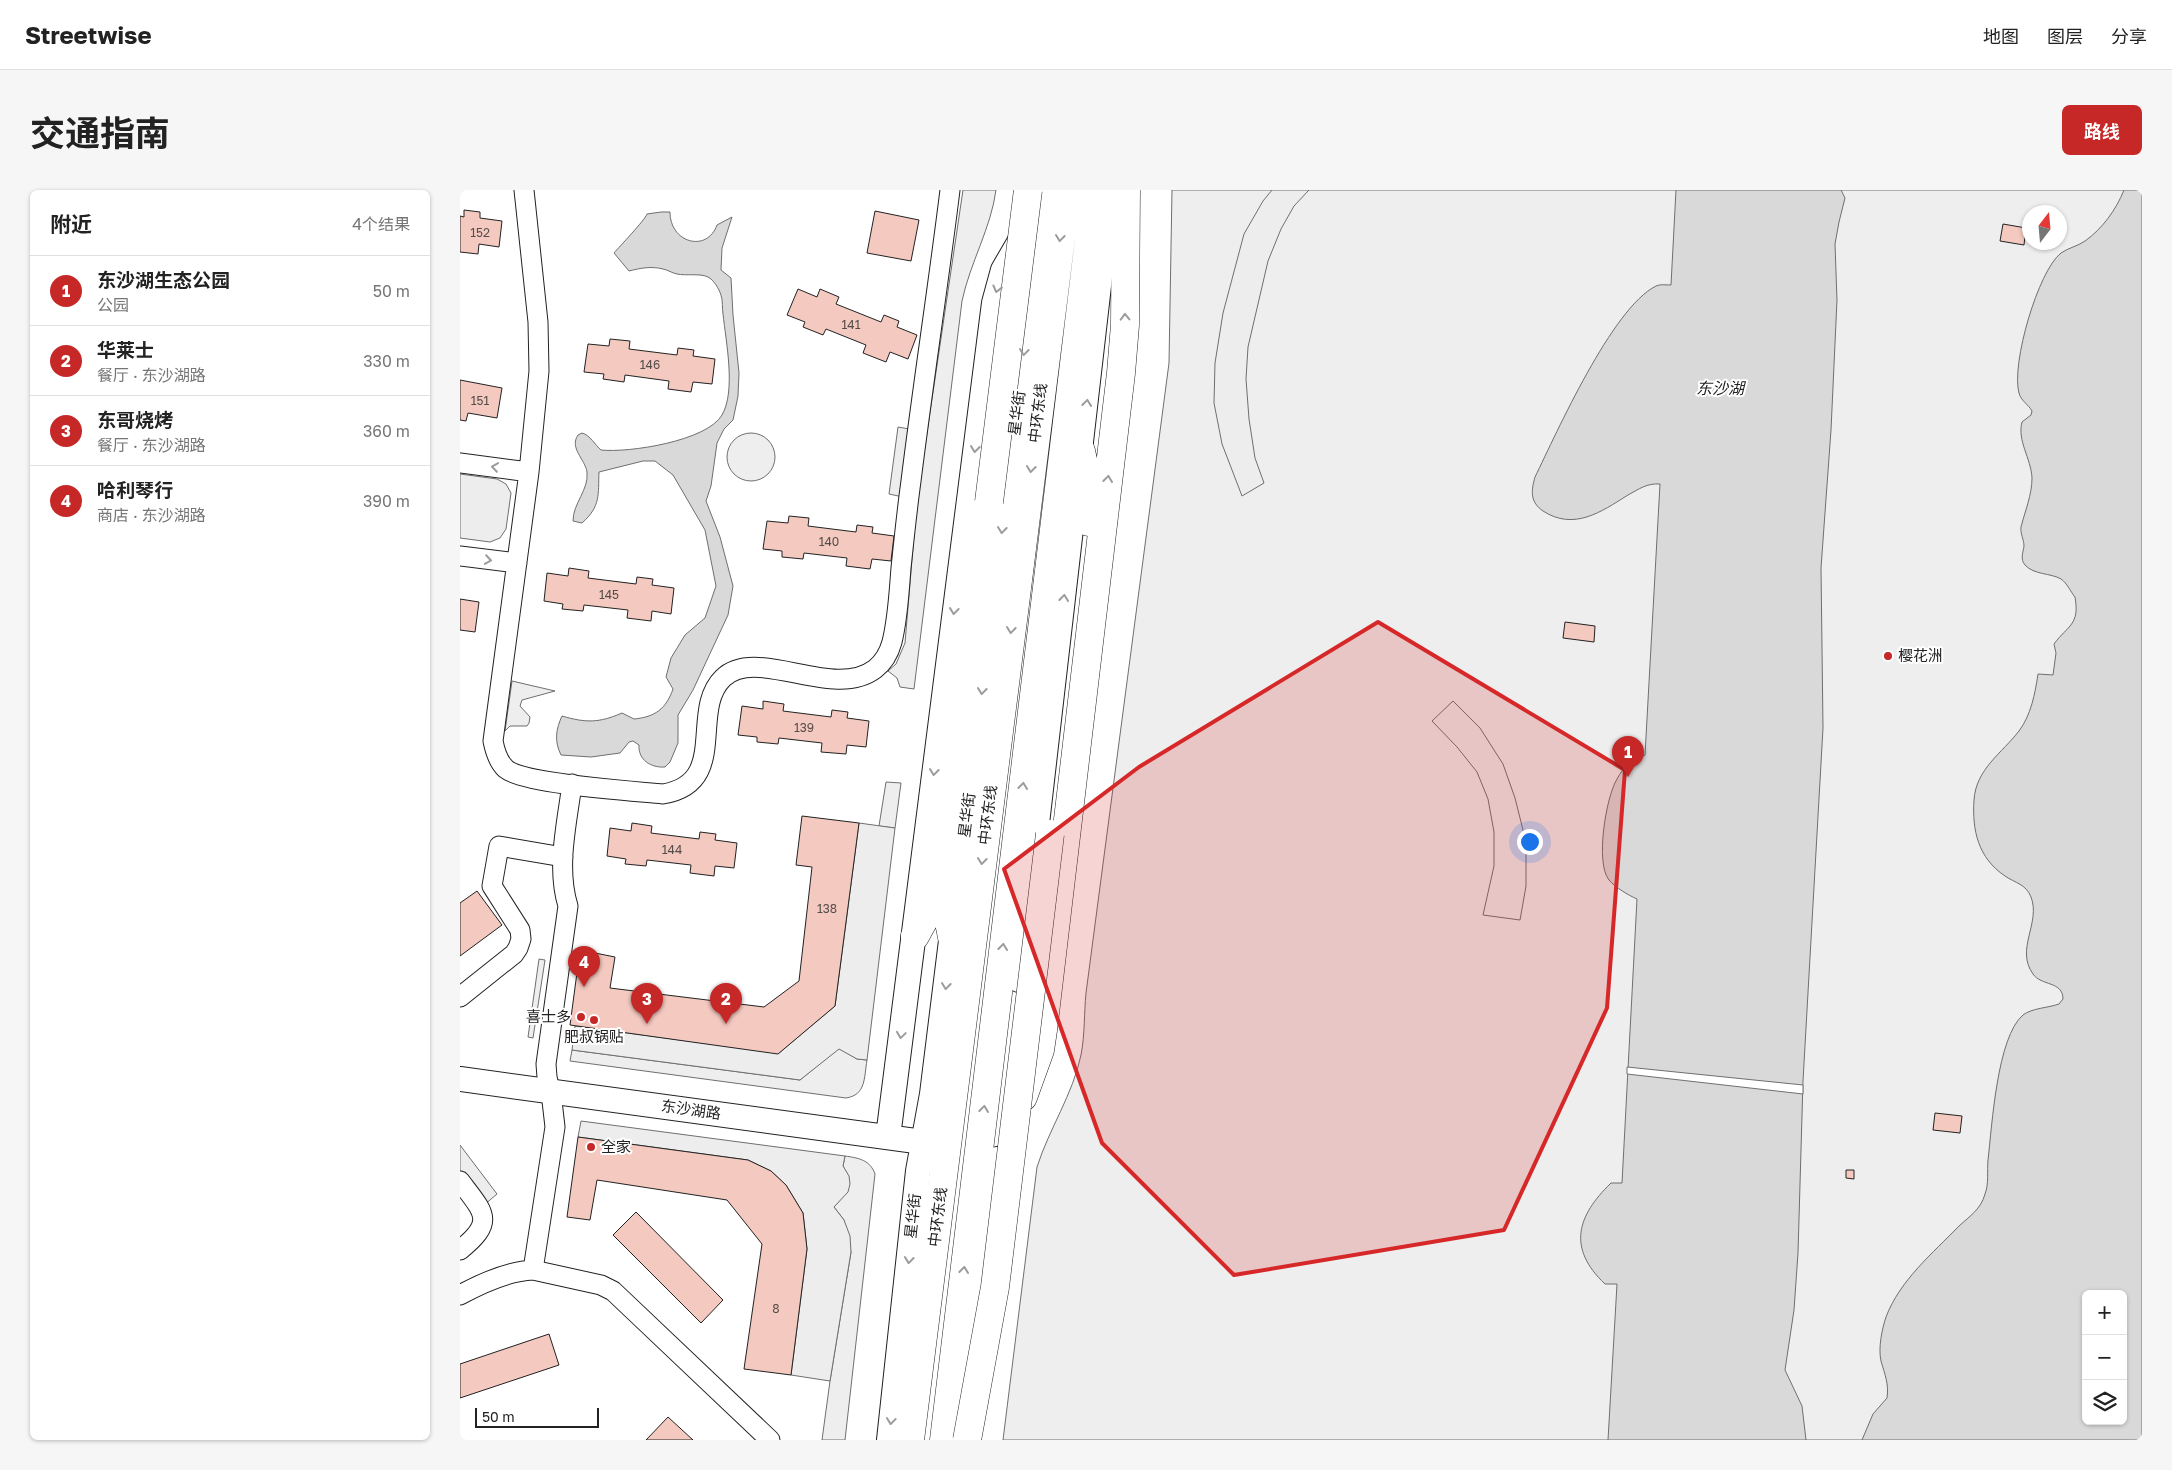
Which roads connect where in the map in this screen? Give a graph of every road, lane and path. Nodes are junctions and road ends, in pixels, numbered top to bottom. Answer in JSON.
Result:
{"nodes":[{"id":1,"x":524,"y":190,"type":"edge"},
{"id":2,"x":950,"y":190,"type":"edge"},
{"id":3,"x":1095,"y":190,"type":"edge"},
{"id":4,"x":1110,"y":190,"type":"edge"},
{"id":5,"x":1126,"y":190,"type":"edge"},
{"id":6,"x":1046,"y":192,"type":"edge"},
{"id":7,"x":1081,"y":451,"type":"junction"},
{"id":8,"x":460,"y":463,"type":"edge"},
{"id":9,"x":529,"y":472,"type":"junction"},
{"id":10,"x":460,"y":556,"type":"edge"},
{"id":11,"x":516,"y":564,"type":"junction"},
{"id":12,"x":572,"y":784,"type":"junction"},
{"id":13,"x":563,"y":857,"type":"junction"},
{"id":14,"x":942,"y":887,"type":"junction"},
{"id":15,"x":915,"y":936,"type":"junction"},
{"id":16,"x":952,"y":937,"type":"junction"},
{"id":17,"x":460,"y":997,"type":"edge"},
{"id":18,"x":460,"y":1079,"type":"edge"},
{"id":19,"x":544,"y":1090,"type":"junction"},
{"id":20,"x":888,"y":1137,"type":"junction"},
{"id":21,"x":923,"y":1142,"type":"junction"},
{"id":22,"x":998,"y":1151,"type":"junction"},
{"id":23,"x":460,"y":1181,"type":"edge"},
{"id":24,"x":460,"y":1250,"type":"edge"},
{"id":25,"x":528,"y":1270,"type":"junction"},
{"id":26,"x":460,"y":1295,"type":"edge"},
{"id":27,"x":770,"y":1440,"type":"edge"},
{"id":28,"x":889,"y":1440,"type":"edge"},
{"id":29,"x":910,"y":1440,"type":"edge"},
{"id":30,"x":944,"y":1440,"type":"edge"},
{"id":31,"x":959,"y":1440,"type":"edge"},
{"id":32,"x":967,"y":1440,"type":"edge"}],
"edges":[{"from":1,"to":9,"type":"street"},
{"from":2,"to":12,"type":"street"},
{"from":30,"to":3,"type":"highway","name":"中环东线","one_way":true},
{"from":7,"to":4,"type":"main road","one_way":true},
{"from":22,"to":5,"type":"highway","one_way":true},
{"from":6,"to":14,"type":"highway","bridge":true},
{"from":6,"to":15,"type":"main road","one_way":true},
{"from":6,"to":16,"type":"main road","name":"星华街","one_way":true},
{"from":6,"to":29,"type":"highway","name":"中环东线","one_way":true},
{"from":22,"to":7,"type":"main road","one_way":true},
{"from":7,"to":32,"type":"highway","bridge":true},
{"from":9,"to":8,"type":"street","one_way":true},
{"from":9,"to":11,"type":"street"},
{"from":10,"to":11,"type":"street","one_way":true},
{"from":11,"to":12,"type":"street"},
{"from":12,"to":13,"type":"street"},
{"from":13,"to":17,"type":"street"},
{"from":13,"to":19,"type":"street"},
{"from":14,"to":15,"type":"highway"},
{"from":14,"to":16,"type":"highway"},
{"from":15,"to":20,"type":"main road","one_way":true},
{"from":16,"to":21,"type":"main road","name":"星华街","one_way":true},
{"from":18,"to":19,"type":"main road","name":"东沙湖路"},
{"from":19,"to":20,"type":"main road","name":"东沙湖路"},
{"from":19,"to":25,"type":"street"},
{"from":20,"to":21,"type":"main road","name":"东沙湖路"},
{"from":21,"to":28,"type":"main road","name":"星华街","one_way":true},
{"from":22,"to":31,"type":"main road"},
{"from":23,"to":24,"type":"street"},
{"from":25,"to":26,"type":"street"},
{"from":25,"to":27,"type":"street"}]}
